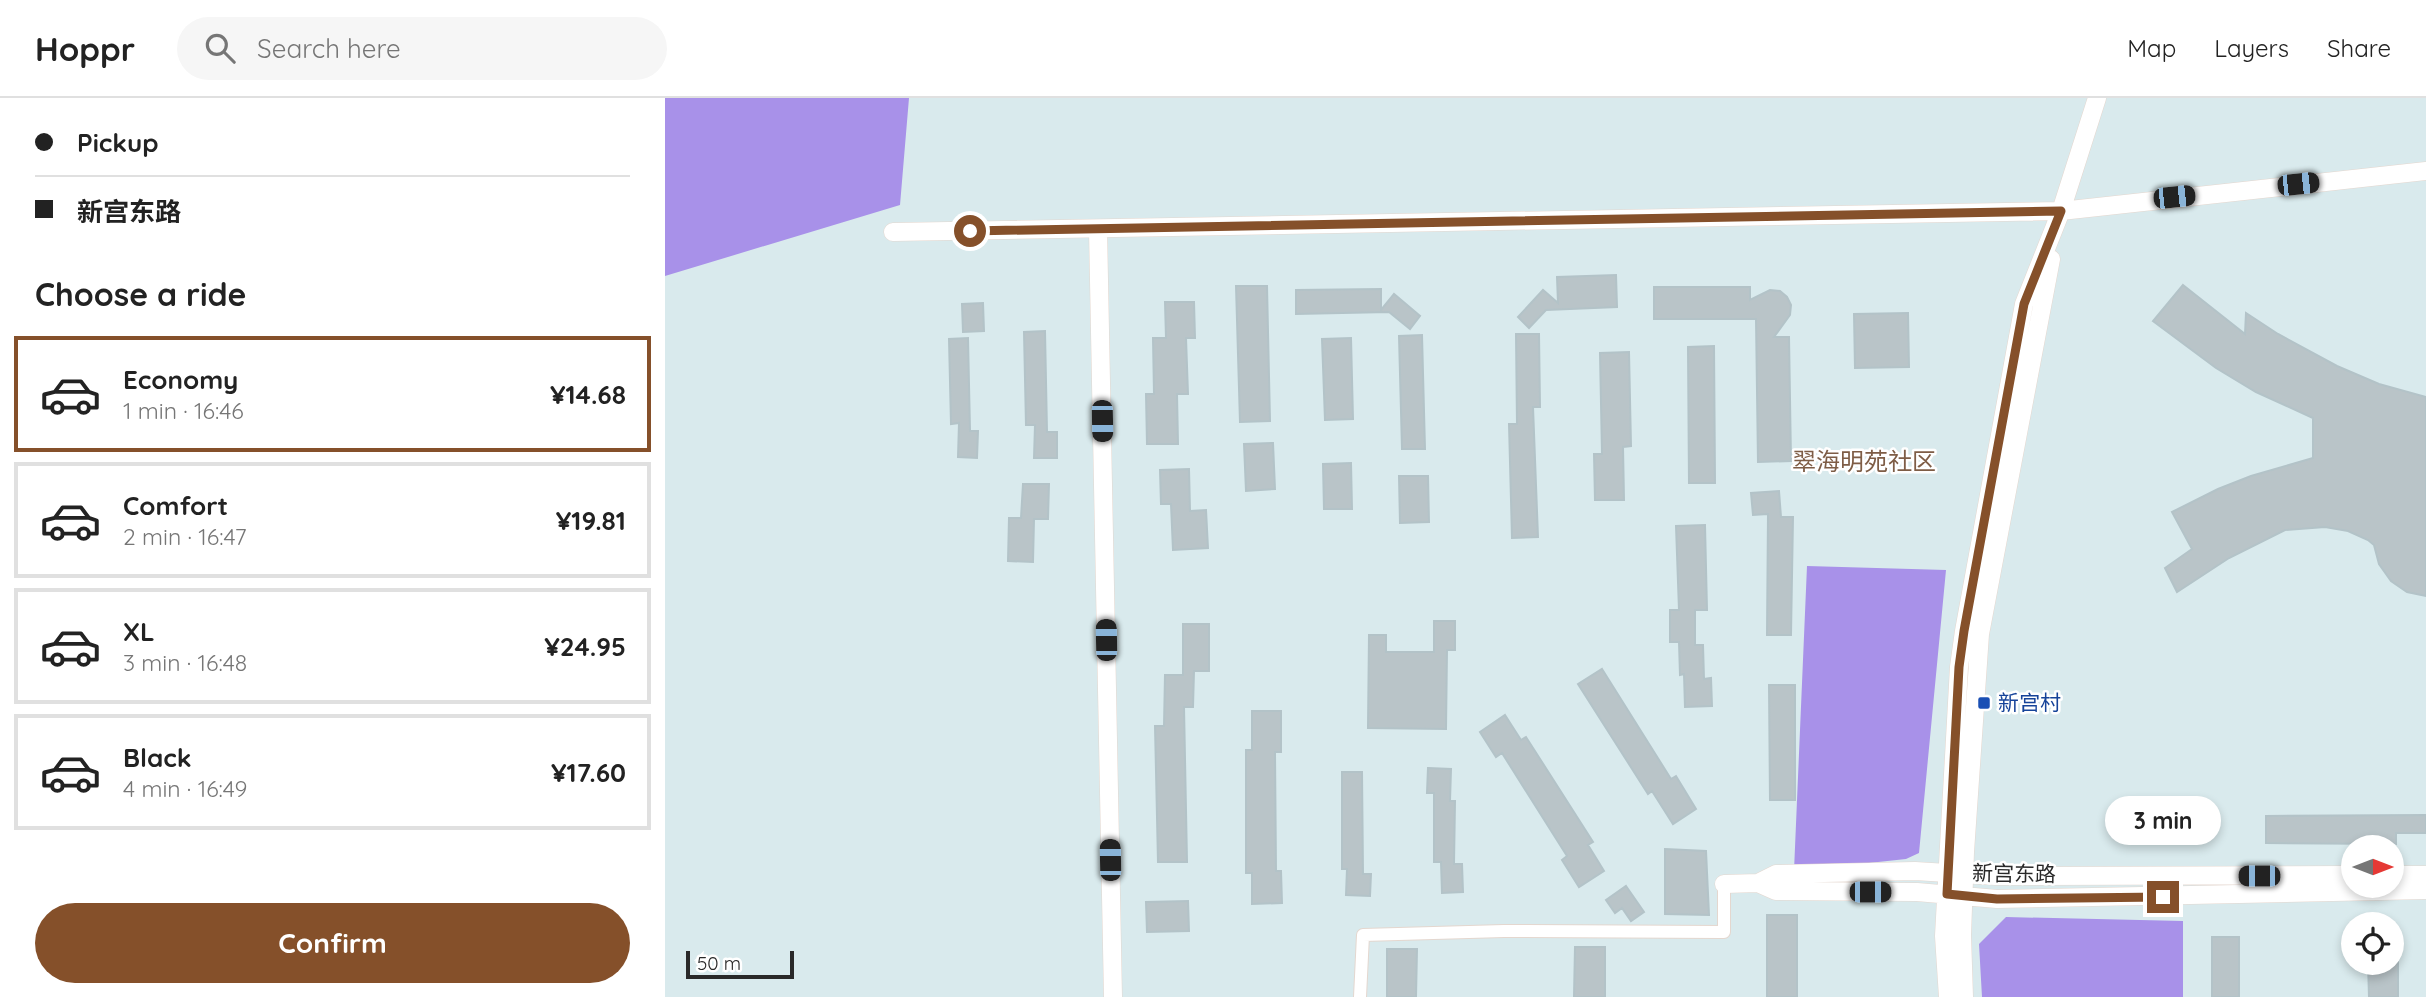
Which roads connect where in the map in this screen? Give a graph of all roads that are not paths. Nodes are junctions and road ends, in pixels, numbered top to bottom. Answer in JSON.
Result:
{"nodes":[{"id":1,"x":2097,"y":98,"type":"edge"},
{"id":2,"x":2426,"y":171,"type":"edge"},
{"id":3,"x":2061,"y":211,"type":"junction"},
{"id":4,"x":1098,"y":229,"type":"junction"},
{"id":5,"x":893,"y":233,"type":"dead end"},
{"id":6,"x":1956,"y":873,"type":"junction"},
{"id":7,"x":2341,"y":875,"type":"edge"},
{"id":8,"x":2405,"y":875,"type":"edge"},
{"id":9,"x":2426,"y":875,"type":"edge"},
{"id":10,"x":1758,"y":883,"type":"junction"},
{"id":11,"x":1724,"y":884,"type":"joint"},
{"id":12,"x":2426,"y":890,"type":"edge"},
{"id":13,"x":1955,"y":895,"type":"junction"},
{"id":14,"x":1113,"y":997,"type":"edge"},
{"id":15,"x":1360,"y":997,"type":"edge"},
{"id":16,"x":1948,"y":997,"type":"edge"},
{"id":17,"x":1964,"y":997,"type":"edge"}],
"edges":[{"from":1,"to":3,"type":"street"},
{"from":2,"to":3,"type":"street"},
{"from":3,"to":4,"type":"street"},
{"from":3,"to":6,"type":"street"},
{"from":4,"to":5,"type":"street"},
{"from":4,"to":14,"type":"street"},
{"from":6,"to":7,"type":"street","name":"新宫东路"},
{"from":6,"to":10,"type":"street","name":"新宫东路"},
{"from":6,"to":13,"type":"street"},
{"from":8,"to":9,"type":"street"},
{"from":10,"to":11,"type":"street"},
{"from":10,"to":13,"type":"street","name":"新宫东路"},
{"from":11,"to":15,"type":"street"},
{"from":12,"to":13,"type":"street","name":"新宫东路"},
{"from":13,"to":16,"type":"street"},
{"from":13,"to":17,"type":"street"}]}
